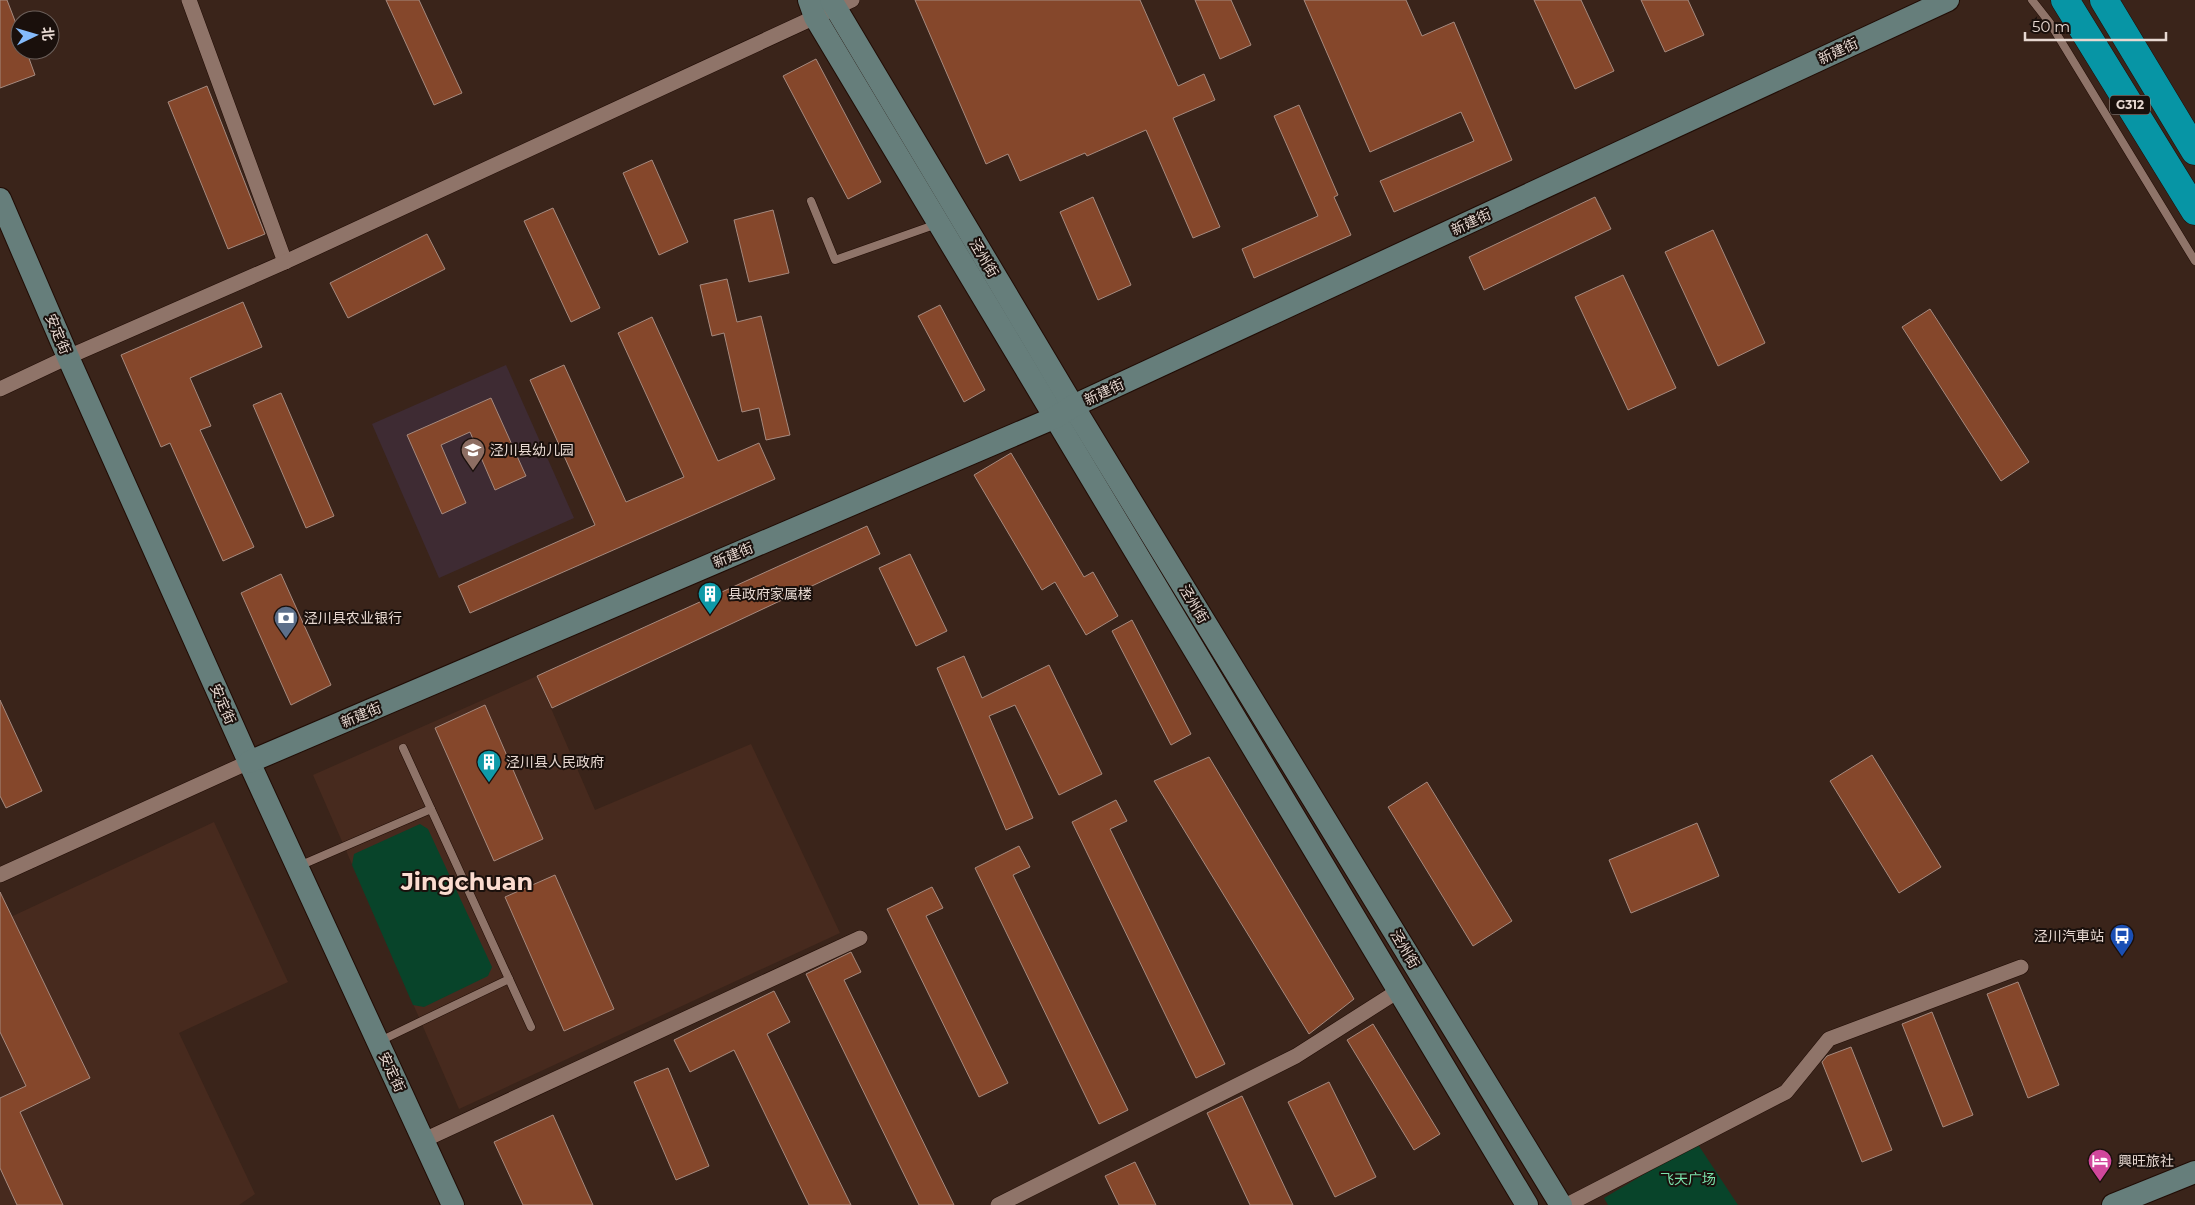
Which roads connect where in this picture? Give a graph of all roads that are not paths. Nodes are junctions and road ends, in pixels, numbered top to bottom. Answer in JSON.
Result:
{"nodes":[{"id":1,"x":188,"y":0,"type":"edge"},
{"id":2,"x":1948,"y":0,"type":"edge"},
{"id":3,"x":2032,"y":0,"type":"edge"},
{"id":4,"x":2065,"y":0,"type":"edge"},
{"id":5,"x":2104,"y":0,"type":"edge"},
{"id":6,"x":828,"y":5,"type":"edge"},
{"id":7,"x":2195,"y":151,"type":"edge"},
{"id":8,"x":0,"y":199,"type":"edge"},
{"id":9,"x":811,"y":201,"type":"dead end"},
{"id":10,"x":2195,"y":211,"type":"edge"},
{"id":11,"x":939,"y":223,"type":"junction"},
{"id":12,"x":2195,"y":261,"type":"edge"},
{"id":13,"x":285,"y":262,"type":"junction"},
{"id":14,"x":68,"y":357,"type":"junction"},
{"id":15,"x":0,"y":389,"type":"edge"},
{"id":16,"x":1064,"y":412,"type":"junction"},
{"id":17,"x":402,"y":748,"type":"dead end"},
{"id":18,"x":250,"y":762,"type":"junction"},
{"id":19,"x":431,"y":809,"type":"junction"},
{"id":20,"x":298,"y":867,"type":"junction"},
{"id":21,"x":0,"y":875,"type":"edge"},
{"id":22,"x":860,"y":938,"type":"dead end"},
{"id":23,"x":2020,"y":968,"type":"dead end"},
{"id":24,"x":509,"y":979,"type":"junction"},
{"id":25,"x":1398,"y":991,"type":"junction"},
{"id":26,"x":531,"y":1027,"type":"dead end"},
{"id":27,"x":378,"y":1042,"type":"junction"},
{"id":28,"x":424,"y":1140,"type":"junction"},
{"id":29,"x":2195,"y":1172,"type":"edge"},
{"id":30,"x":452,"y":1205,"type":"edge"},
{"id":31,"x":998,"y":1205,"type":"edge"},
{"id":32,"x":1527,"y":1205,"type":"edge"},
{"id":33,"x":1561,"y":1205,"type":"edge"},
{"id":34,"x":1567,"y":1205,"type":"edge"},
{"id":35,"x":2113,"y":1205,"type":"edge"}],
"edges":[{"from":1,"to":13,"type":"street"},
{"from":2,"to":16,"type":"street","name":"新建街"},
{"from":3,"to":12,"type":"lane"},
{"from":4,"to":10,"type":"highway","number":"G312"},
{"from":5,"to":7,"type":"highway","number":"G312"},
{"from":6,"to":11,"type":"street","name":"泾州街"},
{"from":6,"to":13,"type":"street"},
{"from":6,"to":16,"type":"street","name":"泾州街"},
{"from":8,"to":14,"type":"street","name":"安定街"},
{"from":9,"to":11,"type":"lane"},
{"from":11,"to":16,"type":"street","name":"泾州街"},
{"from":13,"to":14,"type":"street"},
{"from":14,"to":15,"type":"street"},
{"from":14,"to":18,"type":"street","name":"安定街"},
{"from":16,"to":18,"type":"street","name":"新建街"},
{"from":16,"to":25,"type":"street","name":"泾州街"},
{"from":16,"to":33,"type":"street","name":"泾州街"},
{"from":17,"to":19,"type":"lane"},
{"from":18,"to":20,"type":"street","name":"安定街"},
{"from":18,"to":21,"type":"street"},
{"from":19,"to":20,"type":"lane"},
{"from":19,"to":24,"type":"lane"},
{"from":20,"to":27,"type":"street","name":"安定街"},
{"from":22,"to":28,"type":"street"},
{"from":23,"to":34,"type":"street"},
{"from":24,"to":26,"type":"lane"},
{"from":24,"to":27,"type":"lane"},
{"from":25,"to":31,"type":"street"},
{"from":25,"to":32,"type":"street","name":"泾州街"},
{"from":27,"to":28,"type":"street","name":"安定街"},
{"from":28,"to":30,"type":"street","name":"安定街"},
{"from":29,"to":35,"type":"street"}]}
